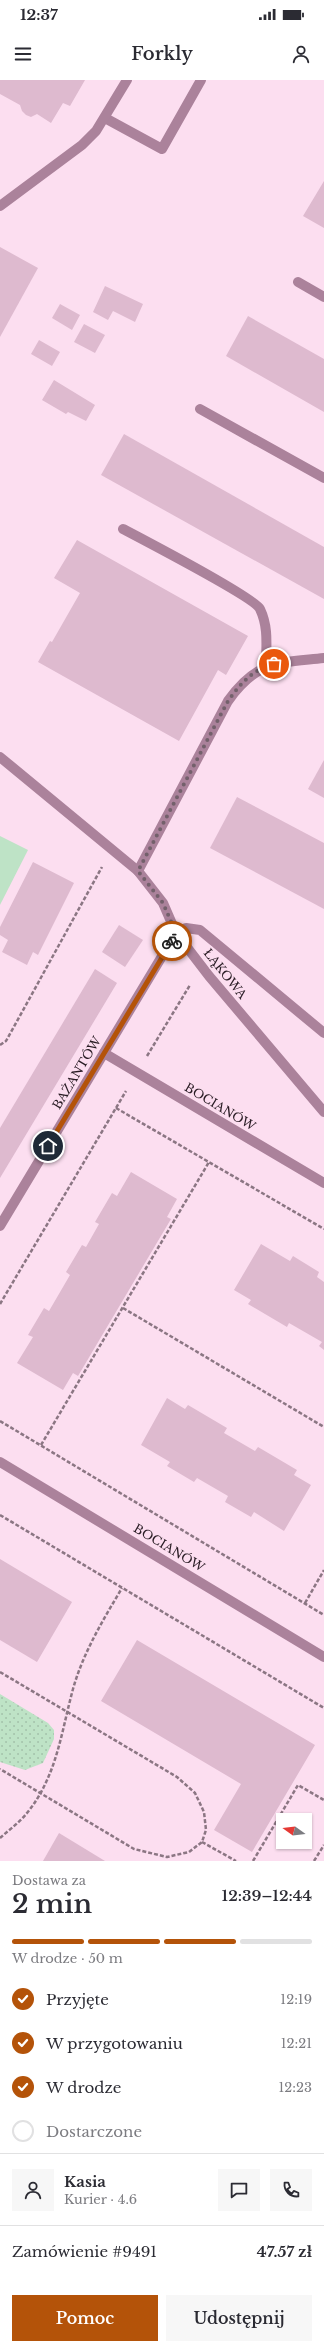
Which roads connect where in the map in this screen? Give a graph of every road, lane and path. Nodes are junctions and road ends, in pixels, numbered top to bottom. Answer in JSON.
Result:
{"nodes":[{"id":1,"x":127,"y":80,"type":"edge"},
{"id":2,"x":201,"y":80,"type":"edge"},
{"id":3,"x":105,"y":118,"type":"junction"},
{"id":4,"x":0,"y":206,"type":"edge"},
{"id":5,"x":298,"y":282,"type":"dead end"},
{"id":6,"x":324,"y":297,"type":"edge"},
{"id":7,"x":200,"y":408,"type":"dead end"},
{"id":8,"x":324,"y":478,"type":"edge"},
{"id":9,"x":123,"y":529,"type":"dead end"},
{"id":10,"x":324,"y":658,"type":"edge"},
{"id":11,"x":266,"y":666,"type":"junction"},
{"id":12,"x":0,"y":757,"type":"edge"},
{"id":13,"x":112,"y":849,"type":"junction"},
{"id":14,"x":138,"y":871,"type":"junction"},
{"id":15,"x":176,"y":933,"type":"junction"},
{"id":16,"x":201,"y":966,"type":"junction"},
{"id":17,"x":324,"y":1034,"type":"edge"},
{"id":18,"x":0,"y":1045,"type":"edge"},
{"id":19,"x":104,"y":1053,"type":"junction"},
{"id":20,"x":137,"y":1073,"type":"junction"},
{"id":21,"x":116,"y":1108,"type":"junction"},
{"id":22,"x":324,"y":1112,"type":"edge"},
{"id":23,"x":209,"y":1162,"type":"junction"},
{"id":24,"x":324,"y":1183,"type":"edge"},
{"id":25,"x":0,"y":1226,"type":"edge"},
{"id":26,"x":324,"y":1229,"type":"edge"},
{"id":27,"x":0,"y":1304,"type":"edge"},
{"id":28,"x":123,"y":1308,"type":"junction"},
{"id":29,"x":0,"y":1421,"type":"edge"},
{"id":30,"x":324,"y":1427,"type":"edge"},
{"id":31,"x":41,"y":1445,"type":"junction"},
{"id":32,"x":0,"y":1462,"type":"edge"},
{"id":33,"x":0,"y":1515,"type":"edge"},
{"id":34,"x":324,"y":1570,"type":"edge"},
{"id":35,"x":122,"y":1588,"type":"junction"},
{"id":36,"x":304,"y":1603,"type":"junction"},
{"id":37,"x":324,"y":1615,"type":"edge"},
{"id":38,"x":324,"y":1657,"type":"edge"},
{"id":39,"x":0,"y":1672,"type":"edge"},
{"id":40,"x":324,"y":1708,"type":"edge"},
{"id":41,"x":68,"y":1711,"type":"junction"},
{"id":42,"x":0,"y":1769,"type":"edge"},
{"id":43,"x":40,"y":1792,"type":"junction"},
{"id":44,"x":324,"y":1800,"type":"edge"},
{"id":45,"x":0,"y":1838,"type":"edge"},
{"id":46,"x":202,"y":1842,"type":"junction"},
{"id":47,"x":324,"y":1845,"type":"edge"},
{"id":48,"x":236,"y":1861,"type":"edge"},
{"id":49,"x":253,"y":1861,"type":"edge"},
{"id":50,"x":314,"y":1861,"type":"edge"}],
"edges":[{"from":1,"to":3,"type":"street"},
{"from":2,"to":3,"type":"street"},
{"from":3,"to":4,"type":"street"},
{"from":5,"to":6,"type":"street"},
{"from":7,"to":8,"type":"street"},
{"from":9,"to":11,"type":"street"},
{"from":10,"to":11,"type":"street"},
{"from":11,"to":14,"type":"street"},
{"from":12,"to":13,"type":"street","name":"ŁĄKOWA"},
{"from":13,"to":14,"type":"street","name":"ŁĄKOWA"},
{"from":13,"to":18,"type":"path"},
{"from":14,"to":15,"type":"street","name":"ŁĄKOWA"},
{"from":15,"to":16,"type":"street","name":"ŁĄKOWA"},
{"from":15,"to":17,"type":"street"},
{"from":15,"to":19,"type":"street","name":"BAŻANTÓW"},
{"from":16,"to":20,"type":"path"},
{"from":16,"to":22,"type":"street","name":"ŁĄKOWA"},
{"from":19,"to":20,"type":"street","name":"BOCIANÓW"},
{"from":19,"to":25,"type":"street","name":"BAŻANTÓW"},
{"from":20,"to":21,"type":"path"},
{"from":20,"to":24,"type":"street","name":"BOCIANÓW"},
{"from":21,"to":23,"type":"path"},
{"from":21,"to":27,"type":"path"},
{"from":23,"to":26,"type":"path"},
{"from":23,"to":28,"type":"path"},
{"from":28,"to":30,"type":"path"},
{"from":28,"to":31,"type":"path"},
{"from":29,"to":31,"type":"path"},
{"from":31,"to":36,"type":"path"},
{"from":32,"to":38,"type":"street","name":"BOCIANÓW"},
{"from":33,"to":35,"type":"path"},
{"from":34,"to":36,"type":"path"},
{"from":35,"to":40,"type":"path"},
{"from":35,"to":41,"type":"path"},
{"from":36,"to":37,"type":"path"},
{"from":39,"to":41,"type":"path"},
{"from":41,"to":43,"type":"path"},
{"from":41,"to":46,"type":"path"},
{"from":42,"to":43,"type":"path"},
{"from":43,"to":45,"type":"path"},
{"from":43,"to":46,"type":"path"},
{"from":44,"to":49,"type":"path"},
{"from":46,"to":48,"type":"path"},
{"from":47,"to":50,"type":"path"}]}
